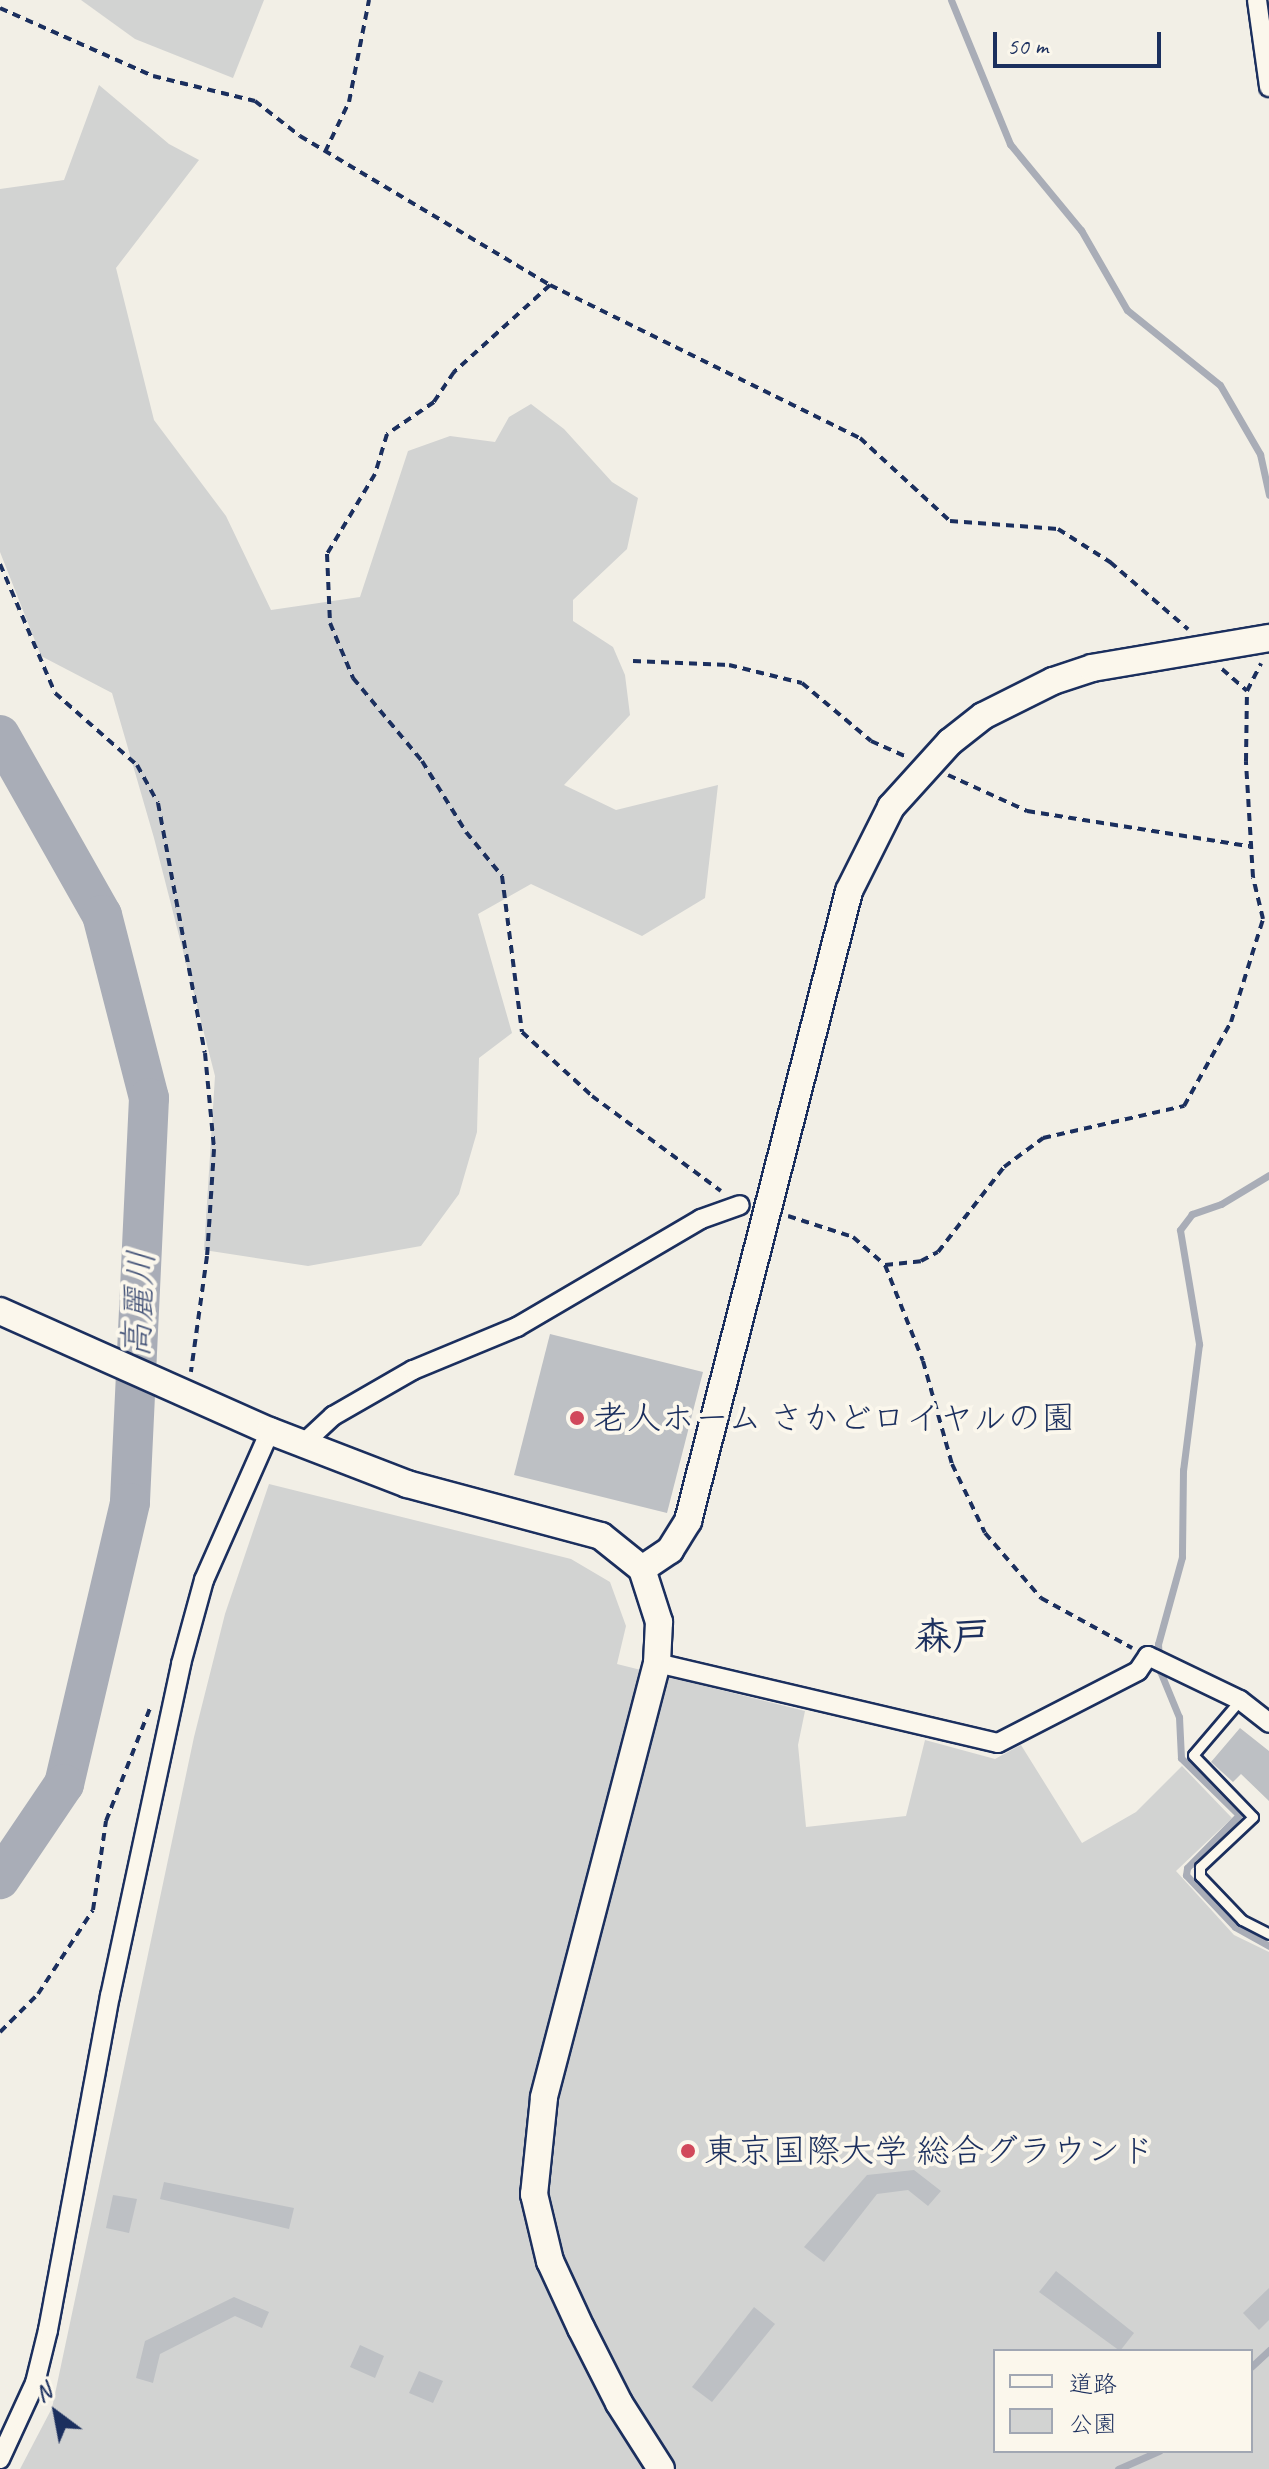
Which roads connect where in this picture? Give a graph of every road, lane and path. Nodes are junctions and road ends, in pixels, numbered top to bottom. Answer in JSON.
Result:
{"nodes":[{"id":1,"x":369,"y":0,"type":"edge"},
{"id":2,"x":1257,"y":0,"type":"edge"},
{"id":3,"x":0,"y":8,"type":"edge"},
{"id":4,"x":1269,"y":87,"type":"edge"},
{"id":5,"x":325,"y":152,"type":"junction"},
{"id":6,"x":550,"y":285,"type":"junction"},
{"id":7,"x":0,"y":564,"type":"edge"},
{"id":8,"x":1196,"y":638,"type":"dead end"},
{"id":9,"x":1269,"y":638,"type":"edge"},
{"id":10,"x":1269,"y":652,"type":"edge"},
{"id":11,"x":1215,"y":662,"type":"dead end"},
{"id":12,"x":1247,"y":691,"type":"junction"},
{"id":13,"x":1266,"y":920,"type":"edge"},
{"id":14,"x":740,"y":1205,"type":"joint"},
{"id":15,"x":768,"y":1211,"type":"junction"},
{"id":16,"x":885,"y":1265,"type":"junction"},
{"id":17,"x":0,"y":1311,"type":"edge"},
{"id":18,"x":190,"y":1383,"type":"junction"},
{"id":19,"x":270,"y":1431,"type":"junction"},
{"id":20,"x":304,"y":1443,"type":"junction"},
{"id":21,"x":642,"y":1569,"type":"junction"},
{"id":22,"x":1148,"y":1656,"type":"junction"},
{"id":23,"x":657,"y":1663,"type":"junction"},
{"id":24,"x":154,"y":1698,"type":"dead end"},
{"id":25,"x":1240,"y":1700,"type":"junction"},
{"id":26,"x":1269,"y":1723,"type":"edge"},
{"id":27,"x":1269,"y":1934,"type":"edge"},
{"id":28,"x":0,"y":2032,"type":"edge"},
{"id":29,"x":0,"y":2459,"type":"edge"},
{"id":30,"x":661,"y":2469,"type":"edge"}],
"edges":[{"from":1,"to":5,"type":"path"},
{"from":2,"to":4,"type":"street"},
{"from":3,"to":5,"type":"path"},
{"from":5,"to":6,"type":"path"},
{"from":6,"to":8,"type":"path"},
{"from":6,"to":14,"type":"path"},
{"from":7,"to":18,"type":"path"},
{"from":9,"to":15,"type":"street"},
{"from":10,"to":12,"type":"path"},
{"from":11,"to":12,"type":"path"},
{"from":12,"to":13,"type":"path"},
{"from":13,"to":16,"type":"path"},
{"from":14,"to":20,"type":"street"},
{"from":15,"to":16,"type":"path"},
{"from":15,"to":21,"type":"street"},
{"from":16,"to":22,"type":"path"},
{"from":17,"to":18,"type":"street"},
{"from":18,"to":19,"type":"street"},
{"from":19,"to":20,"type":"street"},
{"from":19,"to":29,"type":"street"},
{"from":20,"to":21,"type":"street"},
{"from":21,"to":23,"type":"street"},
{"from":22,"to":23,"type":"street"},
{"from":22,"to":25,"type":"street"},
{"from":23,"to":30,"type":"street"},
{"from":24,"to":28,"type":"path"},
{"from":25,"to":26,"type":"street"},
{"from":25,"to":27,"type":"lane"}]}
